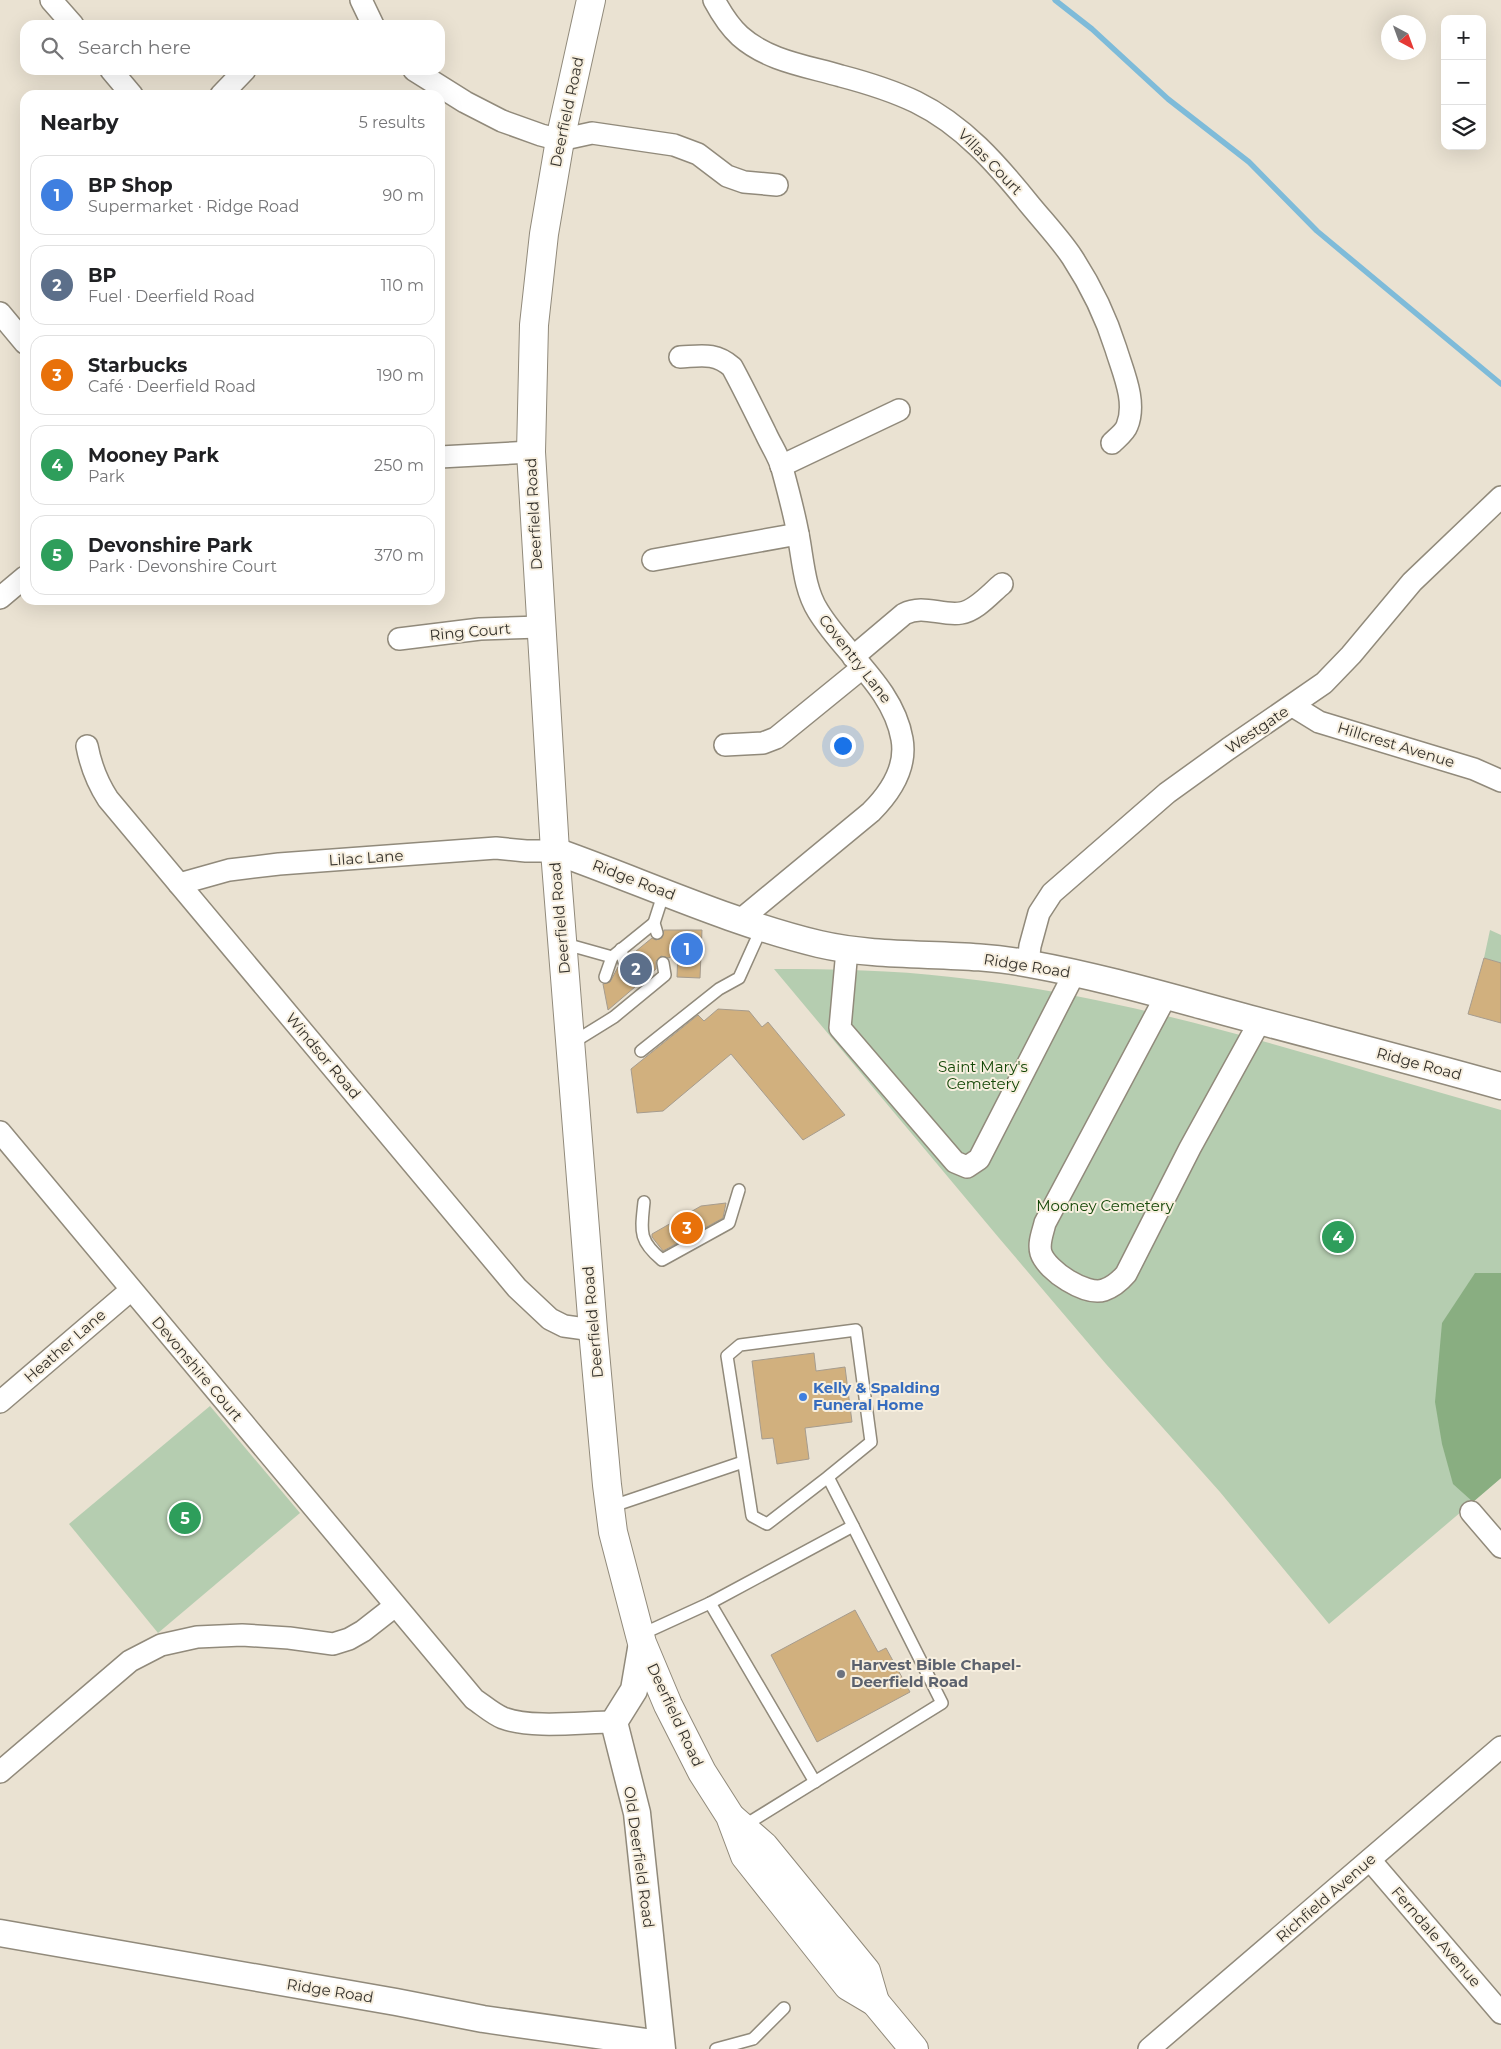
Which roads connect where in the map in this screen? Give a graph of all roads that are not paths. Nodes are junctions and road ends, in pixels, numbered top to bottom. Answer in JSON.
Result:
{"nodes":[{"id":1,"x":51,"y":0,"type":"edge"},
{"id":2,"x":361,"y":0,"type":"edge"},
{"id":3,"x":592,"y":0,"type":"edge"},
{"id":4,"x":714,"y":0,"type":"edge"},
{"id":5,"x":69,"y":20,"type":"edge"},
{"id":6,"x":371,"y":20,"type":"edge"},
{"id":7,"x":115,"y":75,"type":"edge"},
{"id":8,"x":240,"y":75,"type":"edge"},
{"id":9,"x":422,"y":75,"type":"edge"},
{"id":10,"x":128,"y":90,"type":"edge"},
{"id":11,"x":226,"y":90,"type":"edge"},
{"id":12,"x":560,"y":140,"type":"junction"},
{"id":13,"x":777,"y":185,"type":"dead end"},
{"id":14,"x":0,"y":313,"type":"edge"},
{"id":15,"x":20,"y":336,"type":"edge"},
{"id":16,"x":680,"y":357,"type":"dead end"},
{"id":17,"x":899,"y":410,"type":"dead end"},
{"id":18,"x":1112,"y":443,"type":"dead end"},
{"id":19,"x":531,"y":452,"type":"junction"},
{"id":20,"x":445,"y":457,"type":"edge"},
{"id":21,"x":781,"y":466,"type":"junction"},
{"id":22,"x":1501,"y":497,"type":"edge"},
{"id":23,"x":798,"y":534,"type":"junction"},
{"id":24,"x":653,"y":560,"type":"dead end"},
{"id":25,"x":20,"y":581,"type":"edge"},
{"id":26,"x":1002,"y":584,"type":"dead end"},
{"id":27,"x":0,"y":598,"type":"edge"},
{"id":28,"x":540,"y":627,"type":"junction"},
{"id":29,"x":399,"y":639,"type":"dead end"},
{"id":30,"x":857,"y":662,"type":"junction"},
{"id":31,"x":1293,"y":706,"type":"junction"},
{"id":32,"x":725,"y":745,"type":"dead end"},
{"id":33,"x":87,"y":746,"type":"dead end"},
{"id":34,"x":1501,"y":781,"type":"edge"},
{"id":35,"x":555,"y":851,"type":"junction"},
{"id":36,"x":179,"y":884,"type":"junction"},
{"id":37,"x":664,"y":892,"type":"junction"},
{"id":38,"x":751,"y":924,"type":"junction"},
{"id":39,"x":639,"y":935,"type":"junction"},
{"id":40,"x":562,"y":943,"type":"junction"},
{"id":41,"x":641,"y":947,"type":"dead end"},
{"id":42,"x":621,"y":950,"type":"junction"},
{"id":43,"x":846,"y":950,"type":"junction"},
{"id":44,"x":612,"y":957,"type":"junction"},
{"id":45,"x":624,"y":962,"type":"dead end"},
{"id":46,"x":663,"y":963,"type":"dead end"},
{"id":47,"x":1028,"y":963,"type":"junction"},
{"id":48,"x":1074,"y":974,"type":"junction"},
{"id":49,"x":646,"y":976,"type":"dead end"},
{"id":50,"x":605,"y":977,"type":"dead end"},
{"id":51,"x":630,"y":989,"type":"dead end"},
{"id":52,"x":648,"y":989,"type":"junction"},
{"id":53,"x":1166,"y":996,"type":"junction"},
{"id":54,"x":632,"y":1002,"type":"junction"},
{"id":55,"x":1260,"y":1022,"type":"junction"},
{"id":56,"x":570,"y":1044,"type":"junction"},
{"id":57,"x":641,"y":1051,"type":"dead end"},
{"id":58,"x":1501,"y":1086,"type":"edge"},
{"id":59,"x":0,"y":1132,"type":"edge"},
{"id":60,"x":739,"y":1190,"type":"dead end"},
{"id":61,"x":644,"y":1202,"type":"dead end"},
{"id":62,"x":131,"y":1290,"type":"junction"},
{"id":63,"x":593,"y":1330,"type":"junction"},
{"id":64,"x":0,"y":1402,"type":"edge"},
{"id":65,"x":744,"y":1462,"type":"junction"},
{"id":66,"x":828,"y":1477,"type":"junction"},
{"id":67,"x":610,"y":1507,"type":"junction"},
{"id":68,"x":1471,"y":1512,"type":"dead end"},
{"id":69,"x":853,"y":1526,"type":"junction"},
{"id":70,"x":1501,"y":1547,"type":"edge"},
{"id":71,"x":710,"y":1603,"type":"junction"},
{"id":72,"x":395,"y":1606,"type":"junction"},
{"id":73,"x":641,"y":1639,"type":"junction"},
{"id":74,"x":614,"y":1722,"type":"junction"},
{"id":75,"x":1501,"y":1747,"type":"edge"},
{"id":76,"x":0,"y":1772,"type":"edge"},
{"id":77,"x":815,"y":1782,"type":"junction"},
{"id":78,"x":736,"y":1821,"type":"junction"},
{"id":79,"x":1370,"y":1860,"type":"junction"},
{"id":80,"x":0,"y":1933,"type":"edge"},
{"id":81,"x":784,"y":2008,"type":"dead end"},
{"id":82,"x":1501,"y":2013,"type":"edge"},
{"id":83,"x":662,"y":2047,"type":"edge"},
{"id":84,"x":1152,"y":2048,"type":"edge"},
{"id":85,"x":716,"y":2049,"type":"edge"},
{"id":86,"x":914,"y":2049,"type":"edge"}],
"edges":[{"from":1,"to":5,"type":"street"},
{"from":2,"to":6,"type":"street"},
{"from":3,"to":12,"type":"main road","name":"Deerfield Road"},
{"from":4,"to":18,"type":"street","name":"Villas Court"},
{"from":7,"to":10,"type":"street"},
{"from":8,"to":11,"type":"street"},
{"from":9,"to":12,"type":"street"},
{"from":12,"to":13,"type":"street"},
{"from":12,"to":19,"type":"main road","name":"Deerfield Road"},
{"from":14,"to":15,"type":"street"},
{"from":16,"to":21,"type":"street","name":"Coventry Lane"},
{"from":17,"to":21,"type":"street"},
{"from":19,"to":20,"type":"street"},
{"from":19,"to":28,"type":"main road","name":"Deerfield Road"},
{"from":21,"to":23,"type":"street","name":"Coventry Lane"},
{"from":22,"to":31,"type":"street","name":"Westgate"},
{"from":23,"to":24,"type":"street"},
{"from":23,"to":30,"type":"street","name":"Coventry Lane"},
{"from":25,"to":27,"type":"street"},
{"from":26,"to":30,"type":"street"},
{"from":28,"to":29,"type":"street","name":"Ring Court"},
{"from":28,"to":35,"type":"main road","name":"Deerfield Road"},
{"from":30,"to":32,"type":"street"},
{"from":30,"to":38,"type":"street","name":"Coventry Lane"},
{"from":31,"to":34,"type":"street","name":"Hillcrest Avenue"},
{"from":31,"to":47,"type":"street","name":"Westgate"},
{"from":33,"to":36,"type":"street","name":"Windsor Road"},
{"from":35,"to":36,"type":"street","name":"Lilac Lane"},
{"from":35,"to":37,"type":"street","name":"Ridge Road"},
{"from":35,"to":40,"type":"main road","name":"Deerfield Road"},
{"from":36,"to":63,"type":"street","name":"Windsor Road"},
{"from":37,"to":38,"type":"street","name":"Ridge Road"},
{"from":37,"to":39,"type":"lane"},
{"from":38,"to":43,"type":"street","name":"Ridge Road"},
{"from":38,"to":57,"type":"lane"},
{"from":39,"to":41,"type":"lane"},
{"from":39,"to":42,"type":"lane"},
{"from":40,"to":44,"type":"lane"},
{"from":40,"to":56,"type":"main road","name":"Deerfield Road"},
{"from":42,"to":44,"type":"lane"},
{"from":42,"to":45,"type":"lane"},
{"from":43,"to":47,"type":"street","name":"Ridge Road"},
{"from":43,"to":48,"type":"street"},
{"from":44,"to":50,"type":"lane"},
{"from":46,"to":52,"type":"lane"},
{"from":47,"to":48,"type":"street","name":"Ridge Road"},
{"from":48,"to":53,"type":"street","name":"Ridge Road"},
{"from":49,"to":52,"type":"lane"},
{"from":51,"to":54,"type":"lane"},
{"from":52,"to":54,"type":"lane"},
{"from":53,"to":55,"type":"street","name":"Ridge Road"},
{"from":53,"to":55,"type":"street"},
{"from":54,"to":56,"type":"lane"},
{"from":55,"to":58,"type":"street","name":"Ridge Road"},
{"from":56,"to":63,"type":"main road","name":"Deerfield Road"},
{"from":59,"to":62,"type":"street","name":"Devonshire Court"},
{"from":60,"to":61,"type":"lane"},
{"from":62,"to":64,"type":"street","name":"Heather Lane"},
{"from":62,"to":72,"type":"street","name":"Devonshire Court"},
{"from":63,"to":67,"type":"main road","name":"Deerfield Road"},
{"from":65,"to":66,"type":"lane"},
{"from":65,"to":66,"type":"lane"},
{"from":65,"to":67,"type":"lane"},
{"from":66,"to":69,"type":"lane"},
{"from":67,"to":73,"type":"main road","name":"Deerfield Road"},
{"from":68,"to":70,"type":"street"},
{"from":69,"to":71,"type":"lane"},
{"from":69,"to":77,"type":"lane"},
{"from":71,"to":73,"type":"lane"},
{"from":71,"to":77,"type":"lane"},
{"from":72,"to":74,"type":"street","name":"Devonshire Court"},
{"from":72,"to":76,"type":"street"},
{"from":73,"to":74,"type":"street"},
{"from":73,"to":78,"type":"main road","name":"Deerfield Road"},
{"from":74,"to":83,"type":"street","name":"Old Deerfield Road"},
{"from":75,"to":79,"type":"street","name":"Richfield Avenue"},
{"from":77,"to":78,"type":"lane"},
{"from":78,"to":86,"type":"main road","name":"Deerfield Road"},
{"from":79,"to":82,"type":"street","name":"Ferndale Avenue"},
{"from":79,"to":84,"type":"street","name":"Richfield Avenue"},
{"from":80,"to":83,"type":"street","name":"Ridge Road"},
{"from":81,"to":85,"type":"lane"}]}
